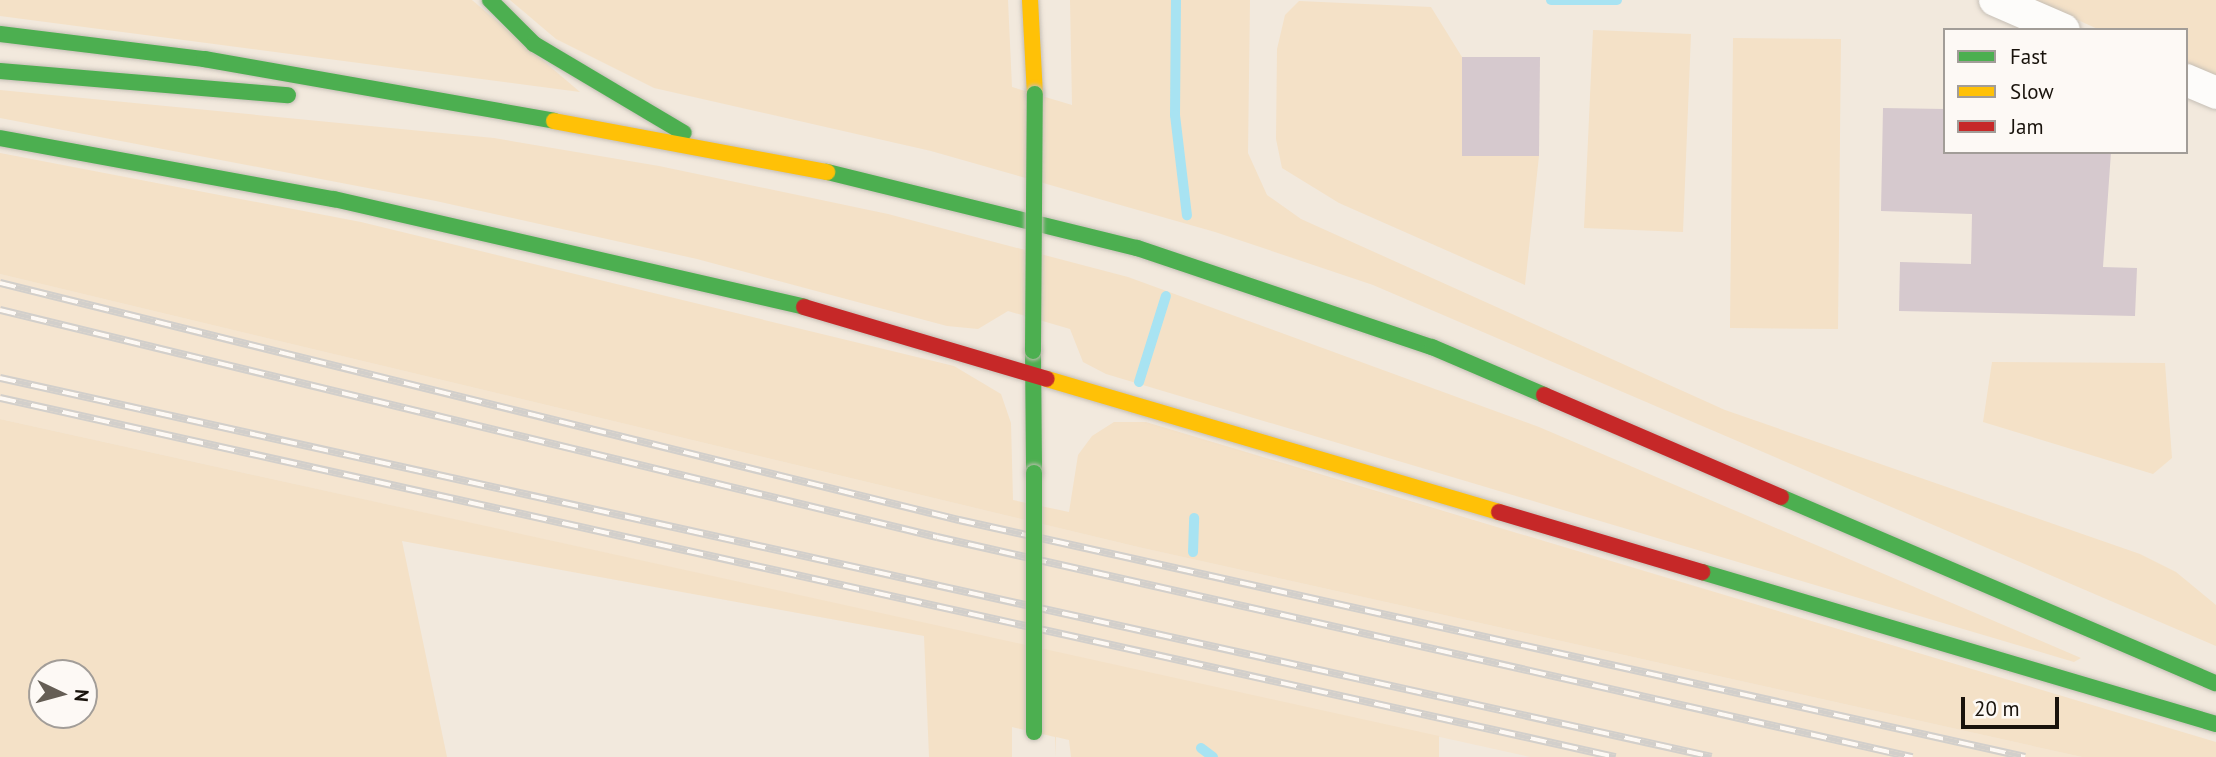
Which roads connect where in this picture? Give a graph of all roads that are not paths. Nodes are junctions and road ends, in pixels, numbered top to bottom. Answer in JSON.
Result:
{"nodes":[{"id":1,"x":491,"y":0,"type":"edge"},
{"id":2,"x":1030,"y":0,"type":"edge"},
{"id":3,"x":1995,"y":0,"type":"edge"},
{"id":4,"x":2059,"y":28,"type":"edge"},
{"id":5,"x":0,"y":34,"type":"edge"},
{"id":6,"x":0,"y":71,"type":"edge"},
{"id":7,"x":2188,"y":81,"type":"edge"},
{"id":8,"x":2216,"y":93,"type":"edge"},
{"id":9,"x":419,"y":102,"type":"junction"},
{"id":10,"x":0,"y":138,"type":"edge"},
{"id":11,"x":713,"y":149,"type":"junction"},
{"id":12,"x":1034,"y":372,"type":"junction"},
{"id":13,"x":2216,"y":682,"type":"edge"},
{"id":14,"x":2216,"y":724,"type":"edge"},
{"id":15,"x":1034,"y":757,"type":"edge"}],
"edges":[{"from":1,"to":11,"type":"main road"},
{"from":2,"to":12,"type":"main road","bridge":true},
{"from":3,"to":4,"type":"street"},
{"from":5,"to":9,"type":"main road"},
{"from":6,"to":9,"type":"main road"},
{"from":7,"to":8,"type":"street"},
{"from":9,"to":11,"type":"main road"},
{"from":10,"to":12,"type":"main road"},
{"from":11,"to":13,"type":"main road"},
{"from":12,"to":14,"type":"main road"},
{"from":12,"to":15,"type":"main road","bridge":true}]}
